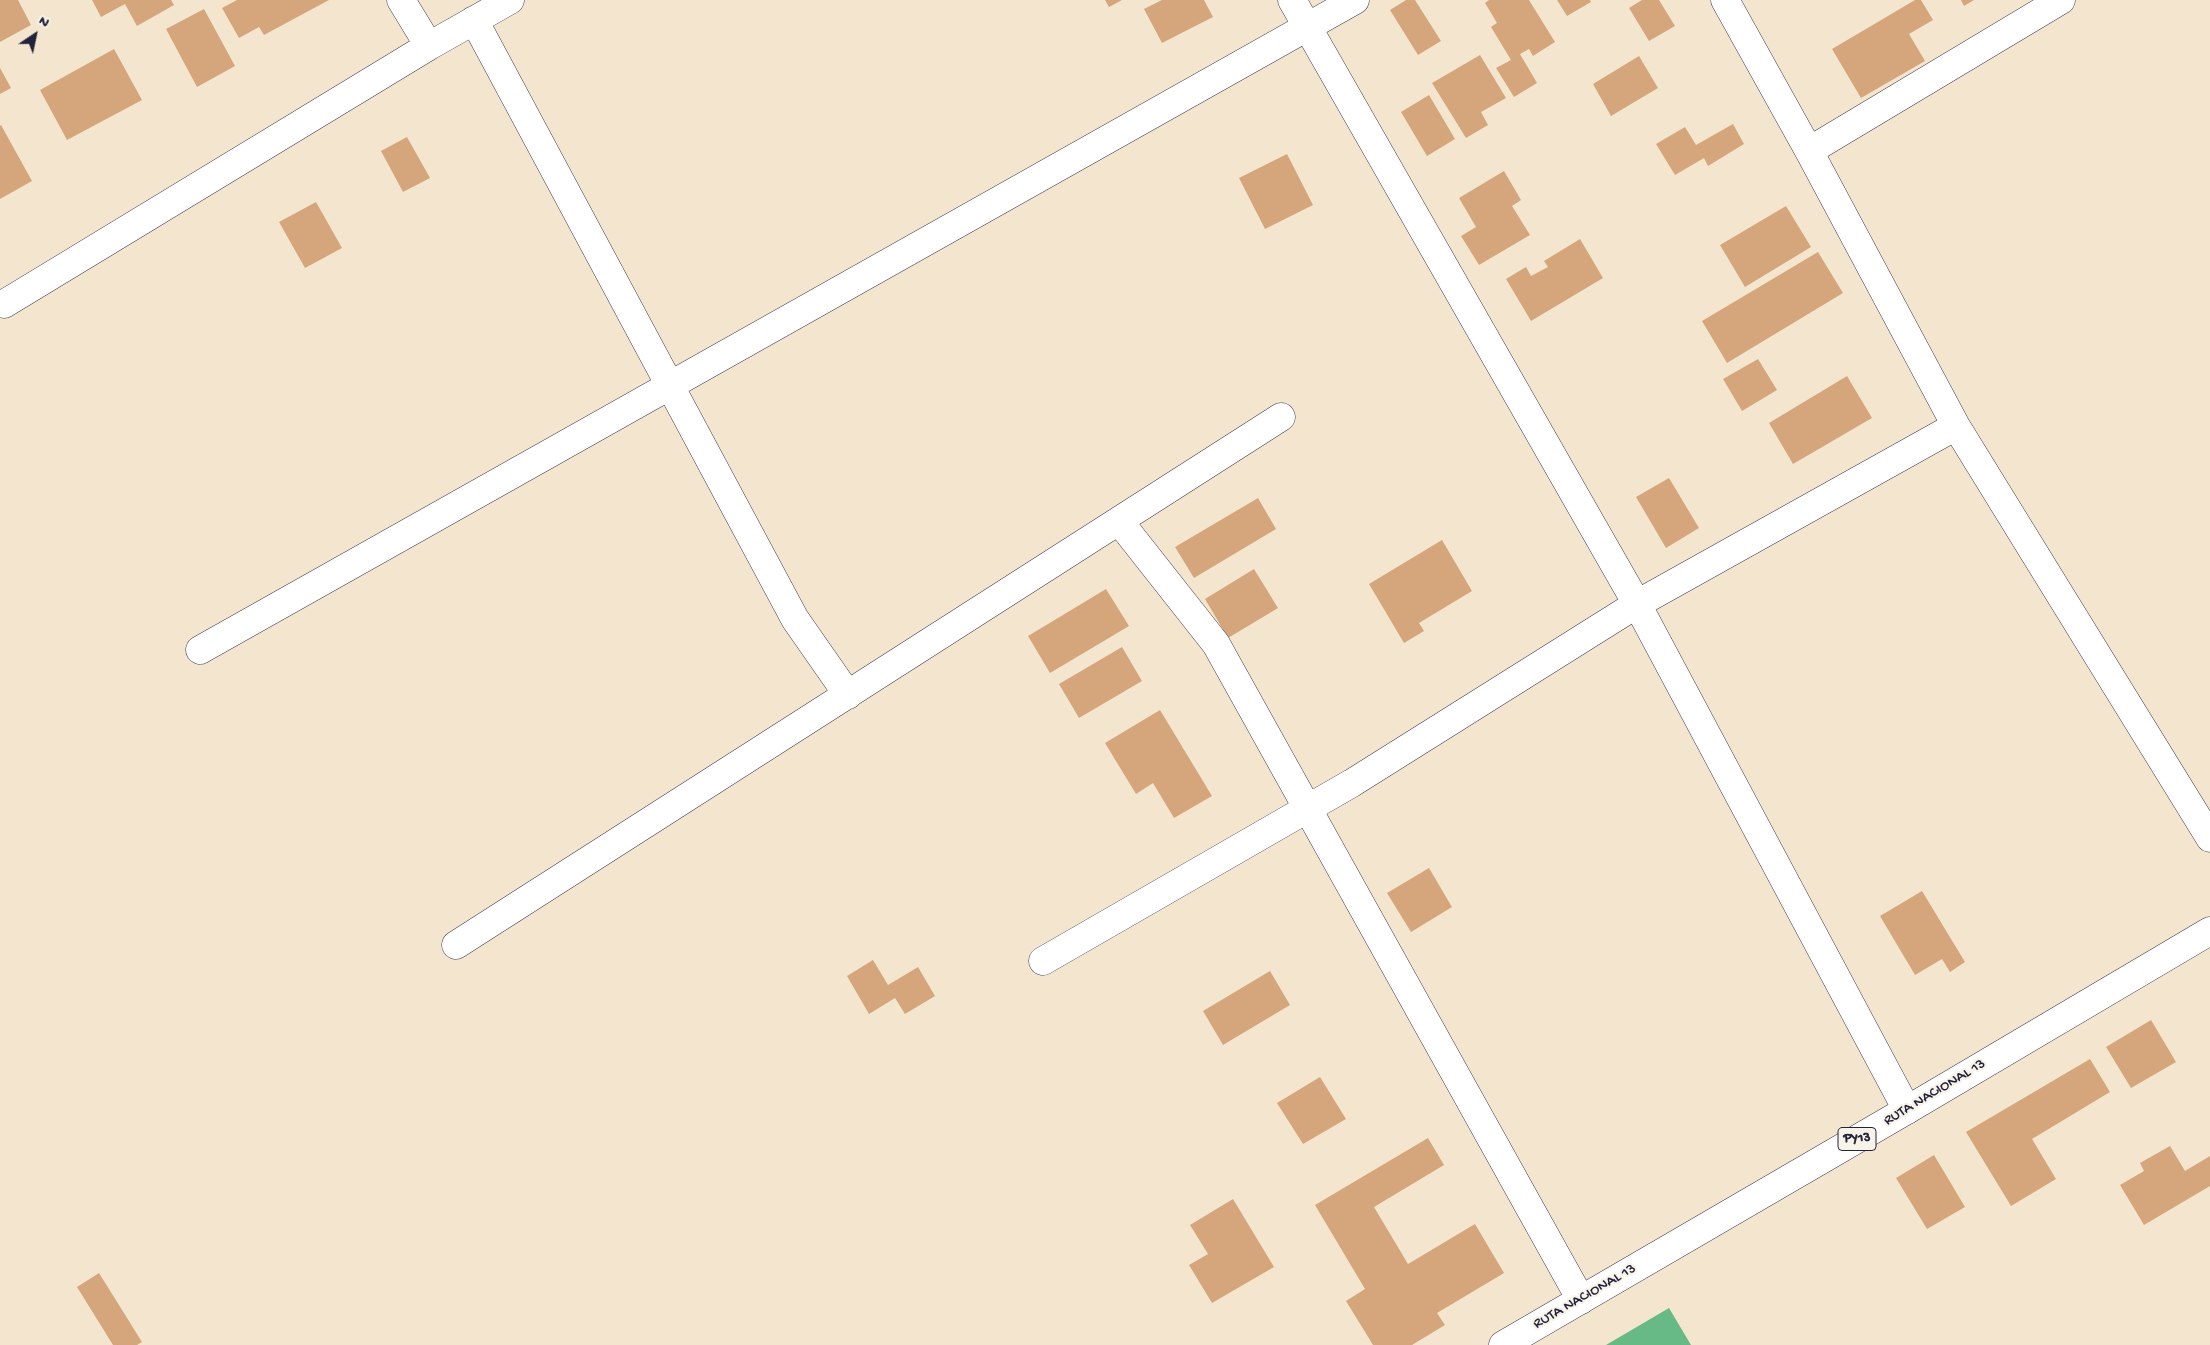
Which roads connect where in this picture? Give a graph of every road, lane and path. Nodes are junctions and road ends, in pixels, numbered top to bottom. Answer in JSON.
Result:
{"nodes":[{"id":1,"x":401,"y":0,"type":"edge"},
{"id":2,"x":510,"y":0,"type":"edge"},
{"id":3,"x":1292,"y":0,"type":"edge"},
{"id":4,"x":1354,"y":0,"type":"edge"},
{"id":5,"x":1725,"y":0,"type":"edge"},
{"id":6,"x":2062,"y":0,"type":"edge"},
{"id":7,"x":474,"y":20,"type":"junction"},
{"id":8,"x":1309,"y":27,"type":"junction"},
{"id":9,"x":429,"y":46,"type":"junction"},
{"id":10,"x":1810,"y":150,"type":"junction"},
{"id":11,"x":4,"y":304,"type":"dead end"},
{"id":12,"x":670,"y":385,"type":"junction"},
{"id":13,"x":1281,"y":417,"type":"dead end"},
{"id":14,"x":1956,"y":426,"type":"junction"},
{"id":15,"x":1119,"y":521,"type":"junction"},
{"id":16,"x":1637,"y":604,"type":"junction"},
{"id":17,"x":200,"y":650,"type":"dead end"},
{"id":18,"x":848,"y":695,"type":"junction"},
{"id":19,"x":1308,"y":808,"type":"junction"},
{"id":20,"x":2210,"y":838,"type":"edge"},
{"id":21,"x":2210,"y":931,"type":"edge"},
{"id":22,"x":456,"y":945,"type":"dead end"},
{"id":23,"x":1043,"y":961,"type":"dead end"},
{"id":24,"x":1907,"y":1110,"type":"junction"},
{"id":25,"x":1581,"y":1300,"type":"junction"},
{"id":26,"x":1503,"y":1345,"type":"edge"}],
"edges":[{"from":1,"to":9,"type":"main road"},
{"from":2,"to":7,"type":"main road"},
{"from":3,"to":8,"type":"main road"},
{"from":4,"to":8,"type":"main road"},
{"from":5,"to":10,"type":"main road"},
{"from":6,"to":10,"type":"main road"},
{"from":7,"to":9,"type":"main road"},
{"from":7,"to":12,"type":"main road"},
{"from":8,"to":12,"type":"main road"},
{"from":8,"to":16,"type":"main road"},
{"from":9,"to":11,"type":"main road"},
{"from":10,"to":14,"type":"main road"},
{"from":12,"to":17,"type":"main road"},
{"from":12,"to":18,"type":"main road"},
{"from":13,"to":15,"type":"main road"},
{"from":14,"to":16,"type":"main road"},
{"from":14,"to":20,"type":"main road"},
{"from":15,"to":18,"type":"main road"},
{"from":15,"to":19,"type":"main road"},
{"from":16,"to":19,"type":"main road"},
{"from":16,"to":24,"type":"main road"},
{"from":18,"to":22,"type":"main road"},
{"from":19,"to":23,"type":"main road"},
{"from":19,"to":25,"type":"main road"},
{"from":21,"to":24,"type":"main road","name":"RUTA NACIONAL 13","number":"PY13"},
{"from":24,"to":25,"type":"main road","name":"RUTA NACIONAL 13","number":"PY13"},
{"from":25,"to":26,"type":"main road","name":"RUTA NACIONAL 13","number":"PY13"}]}
